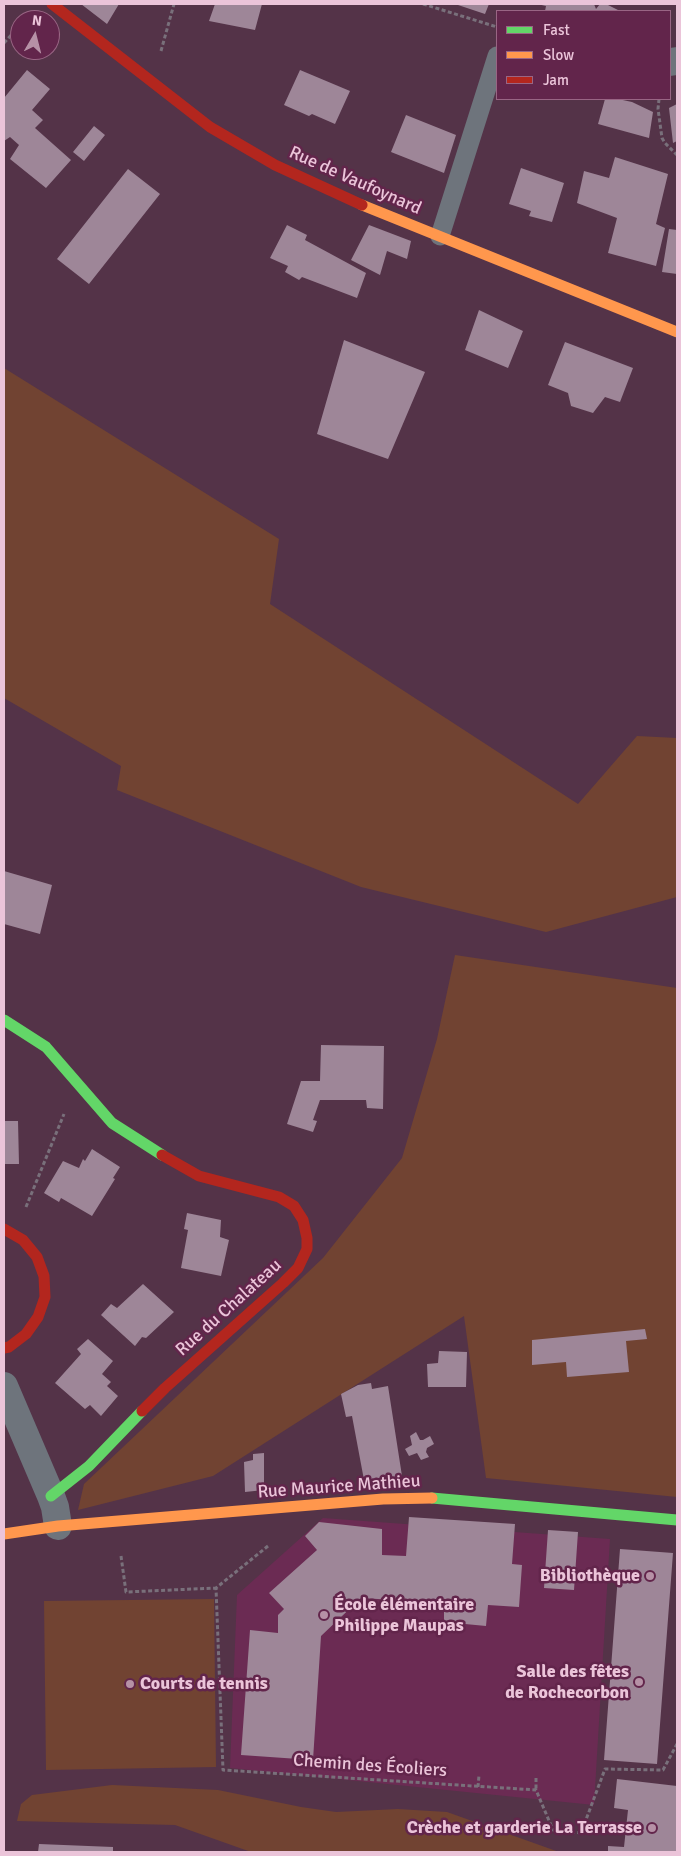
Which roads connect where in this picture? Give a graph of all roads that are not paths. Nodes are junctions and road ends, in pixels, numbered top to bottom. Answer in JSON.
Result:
{"nodes":[{"id":1,"x":52,"y":4,"type":"edge"},
{"id":2,"x":496,"y":59,"type":"edge"},
{"id":3,"x":440,"y":236,"type":"junction"},
{"id":4,"x":677,"y":332,"type":"edge"},
{"id":5,"x":4,"y":1020,"type":"edge"},
{"id":6,"x":4,"y":1228,"type":"edge"},
{"id":7,"x":4,"y":1348,"type":"edge"},
{"id":8,"x":4,"y":1386,"type":"edge"},
{"id":9,"x":51,"y":1496,"type":"junction"},
{"id":10,"x":677,"y":1520,"type":"edge"},
{"id":11,"x":58,"y":1526,"type":"junction"},
{"id":12,"x":4,"y":1534,"type":"edge"}],
"edges":[{"from":1,"to":3,"type":"street","name":"Rue de Vaufoynard"},
{"from":2,"to":3,"type":"lane"},
{"from":3,"to":4,"type":"street","name":"Rue de Vaufoynard"},
{"from":5,"to":9,"type":"street","name":"Rue du Chalateau"},
{"from":6,"to":7,"type":"street"},
{"from":8,"to":9,"type":"street"},
{"from":9,"to":11,"type":"street"},
{"from":10,"to":11,"type":"street","name":"Rue Maurice Mathieu"},
{"from":11,"to":12,"type":"street","name":"Rue Maurice Mathieu"}]}
